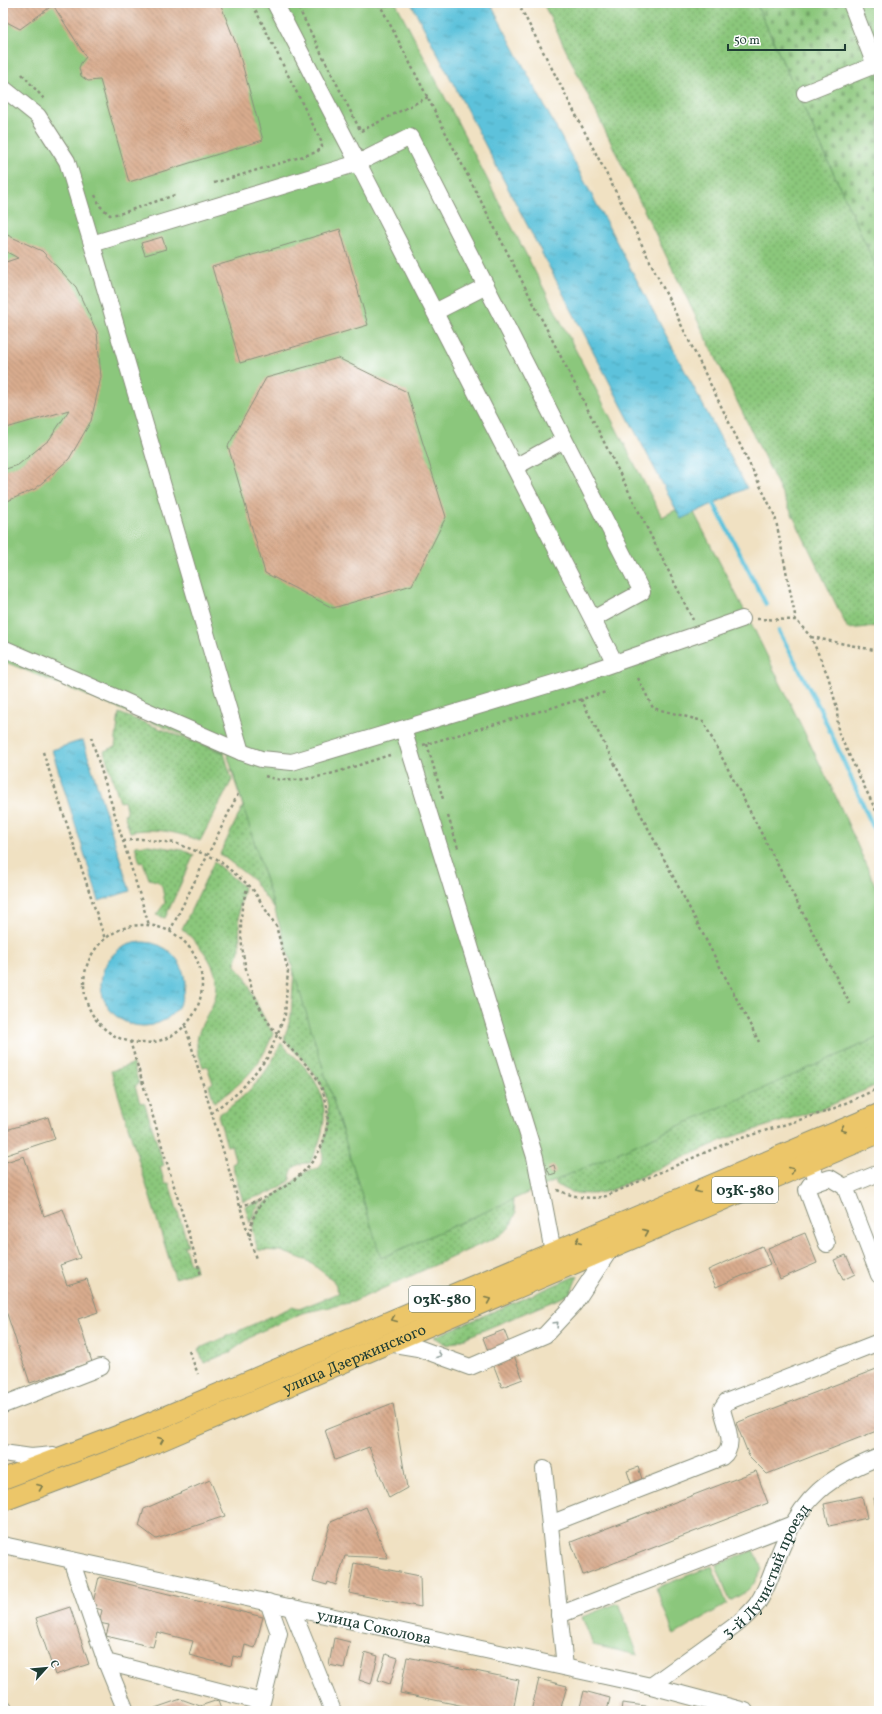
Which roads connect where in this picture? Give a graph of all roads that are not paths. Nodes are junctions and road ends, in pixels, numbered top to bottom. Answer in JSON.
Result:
{"nodes":[{"id":1,"x":275,"y":3,"type":"edge"},
{"id":2,"x":851,"y":3,"type":"edge"},
{"id":3,"x":878,"y":68,"type":"edge"},
{"id":4,"x":3,"y":88,"type":"edge"},
{"id":5,"x":805,"y":93,"type":"dead end"},
{"id":6,"x":358,"y":163,"type":"junction"},
{"id":7,"x":92,"y":244,"type":"junction"},
{"id":8,"x":486,"y":286,"type":"junction"},
{"id":9,"x":435,"y":312,"type":"junction"},
{"id":10,"x":564,"y":440,"type":"junction"},
{"id":11,"x":515,"y":467,"type":"junction"},
{"id":12,"x":593,"y":619,"type":"junction"},
{"id":13,"x":742,"y":619,"type":"road end"},
{"id":14,"x":3,"y":648,"type":"edge"},
{"id":15,"x":615,"y":663,"type":"junction"},
{"id":16,"x":403,"y":729,"type":"junction"},
{"id":17,"x":241,"y":752,"type":"junction"},
{"id":18,"x":879,"y":1114,"type":"edge"},
{"id":19,"x":879,"y":1133,"type":"edge"},
{"id":20,"x":810,"y":1162,"type":"junction"},
{"id":21,"x":879,"y":1173,"type":"edge"},
{"id":22,"x":818,"y":1182,"type":"junction"},
{"id":23,"x":845,"y":1187,"type":"junction"},
{"id":24,"x":827,"y":1244,"type":"dead end"},
{"id":25,"x":611,"y":1248,"type":"junction"},
{"id":26,"x":554,"y":1261,"type":"junction"},
{"id":27,"x":879,"y":1275,"type":"edge"},
{"id":28,"x":879,"y":1342,"type":"edge"},
{"id":29,"x":388,"y":1343,"type":"junction"},
{"id":30,"x":101,"y":1367,"type":"dead end"},
{"id":31,"x":3,"y":1405,"type":"edge"},
{"id":32,"x":86,"y":1448,"type":"junction"},
{"id":33,"x":3,"y":1453,"type":"edge"},
{"id":34,"x":879,"y":1457,"type":"edge"},
{"id":35,"x":544,"y":1470,"type":"dead end"},
{"id":36,"x":3,"y":1479,"type":"edge"},
{"id":37,"x":3,"y":1501,"type":"edge"},
{"id":38,"x":550,"y":1524,"type":"junction"},
{"id":39,"x":793,"y":1524,"type":"junction"},
{"id":40,"x":3,"y":1544,"type":"edge"},
{"id":41,"x":71,"y":1560,"type":"junction"},
{"id":42,"x":268,"y":1602,"type":"junction"},
{"id":43,"x":291,"y":1607,"type":"junction"},
{"id":44,"x":559,"y":1615,"type":"junction"},
{"id":45,"x":106,"y":1662,"type":"junction"},
{"id":46,"x":565,"y":1667,"type":"junction"},
{"id":47,"x":651,"y":1686,"type":"junction"},
{"id":48,"x":263,"y":1706,"type":"edge"},
{"id":49,"x":3,"y":1707,"type":"edge"},
{"id":50,"x":4,"y":1711,"type":"edge"},
{"id":51,"x":126,"y":1711,"type":"edge"},
{"id":52,"x":333,"y":1711,"type":"edge"},
{"id":53,"x":745,"y":1711,"type":"edge"}],
"edges":[{"from":1,"to":6,"type":"street"},
{"from":2,"to":3,"type":"street"},
{"from":3,"to":5,"type":"street"},
{"from":4,"to":7,"type":"street"},
{"from":6,"to":7,"type":"street"},
{"from":6,"to":8,"type":"street"},
{"from":6,"to":9,"type":"street"},
{"from":7,"to":17,"type":"street"},
{"from":8,"to":9,"type":"street"},
{"from":8,"to":10,"type":"street"},
{"from":9,"to":11,"type":"street"},
{"from":10,"to":11,"type":"street"},
{"from":10,"to":12,"type":"street"},
{"from":11,"to":12,"type":"street"},
{"from":12,"to":15,"type":"street"},
{"from":13,"to":15,"type":"street"},
{"from":14,"to":17,"type":"street"},
{"from":15,"to":16,"type":"street"},
{"from":16,"to":17,"type":"street"},
{"from":16,"to":26,"type":"street"},
{"from":18,"to":26,"type":"main road","name":"улица Дзержинского","number":"03К-580","one_way":true},
{"from":19,"to":20,"type":"main road","name":"улица Дзержинского","number":"03К-580"},
{"from":20,"to":22,"type":"street"},
{"from":25,"to":20,"type":"main road","name":"улица Дзержинского","number":"03К-580","one_way":true},
{"from":21,"to":23,"type":"street"},
{"from":22,"to":23,"type":"street"},
{"from":22,"to":24,"type":"street"},
{"from":23,"to":27,"type":"street"},
{"from":25,"to":26,"type":"main road","name":"улица Дзержинского","number":"03К-580"},
{"from":29,"to":25,"type":"street","one_way":true},
{"from":29,"to":26,"type":"main road","name":"улица Дзержинского","number":"03К-580","one_way":true},
{"from":26,"to":32,"type":"main road","name":"улица Дзержинского","number":"03К-580","one_way":true},
{"from":28,"to":38,"type":"street"},
{"from":37,"to":29,"type":"main road","name":"улица Дзержинского","number":"03К-580","one_way":true},
{"from":30,"to":31,"type":"street"},
{"from":32,"to":33,"type":"street"},
{"from":32,"to":36,"type":"main road","name":"улица Дзержинского","number":"03К-580"},
{"from":34,"to":39,"type":"street","name":"3-й Лучистый проезд"},
{"from":35,"to":38,"type":"street"},
{"from":38,"to":44,"type":"street"},
{"from":39,"to":44,"type":"street"},
{"from":39,"to":47,"type":"street","name":"3-й Лучистый проезд"},
{"from":40,"to":41,"type":"street","name":"улица Соколова"},
{"from":41,"to":42,"type":"street","name":"улица Соколова"},
{"from":41,"to":45,"type":"street"},
{"from":42,"to":43,"type":"street","name":"улица Соколова"},
{"from":42,"to":48,"type":"street"},
{"from":43,"to":46,"type":"street","name":"улица Соколова"},
{"from":43,"to":52,"type":"street"},
{"from":44,"to":46,"type":"street"},
{"from":45,"to":48,"type":"street"},
{"from":45,"to":51,"type":"street"},
{"from":46,"to":47,"type":"street","name":"улица Соколова"},
{"from":47,"to":53,"type":"street","name":"улица Соколова"},
{"from":49,"to":50,"type":"street"}]}
